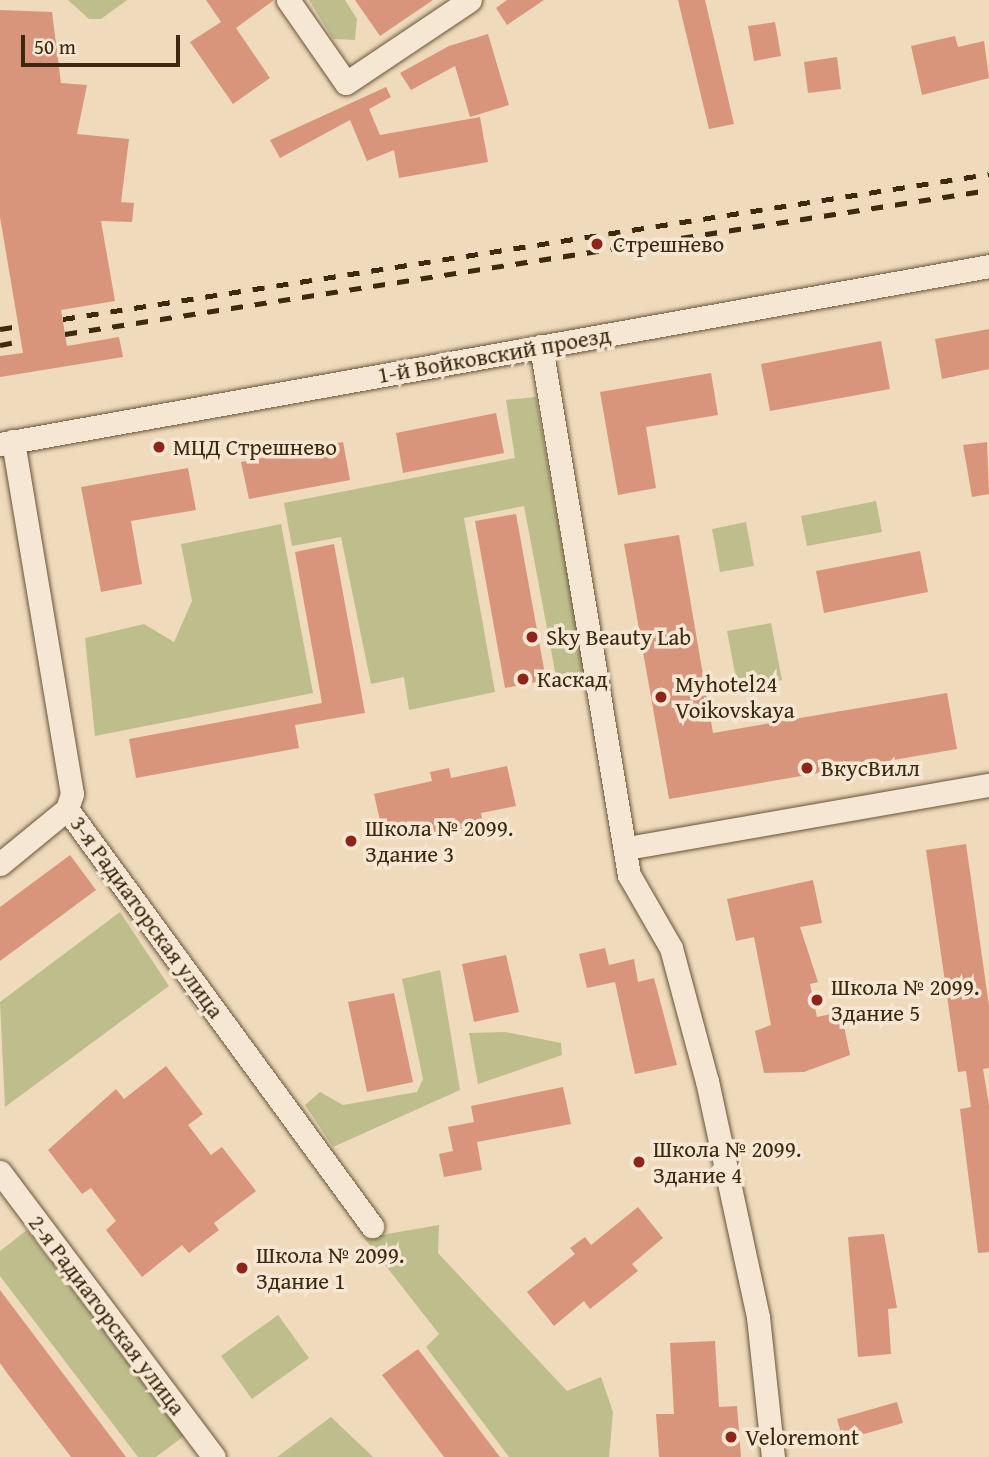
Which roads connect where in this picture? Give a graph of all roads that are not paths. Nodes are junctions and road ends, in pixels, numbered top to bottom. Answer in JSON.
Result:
{"nodes":[{"id":1,"x":288,"y":0,"type":"edge"},
{"id":2,"x":470,"y":0,"type":"edge"},
{"id":3,"x":989,"y":266,"type":"edge"},
{"id":4,"x":541,"y":346,"type":"junction"},
{"id":5,"x":6,"y":443,"type":"edge"},
{"id":6,"x":989,"y":785,"type":"edge"},
{"id":7,"x":67,"y":809,"type":"junction"},
{"id":8,"x":627,"y":848,"type":"junction"},
{"id":9,"x":0,"y":864,"type":"edge"},
{"id":10,"x":0,"y":1172,"type":"edge"},
{"id":11,"x":372,"y":1226,"type":"dead end"},
{"id":12,"x":214,"y":1457,"type":"edge"},
{"id":13,"x":773,"y":1457,"type":"edge"}],
"edges":[{"from":1,"to":2,"type":"street"},
{"from":3,"to":4,"type":"street","name":"1-й Войковский проезд"},
{"from":4,"to":5,"type":"street","name":"1-й Войковский проезд"},
{"from":4,"to":8,"type":"street"},
{"from":5,"to":7,"type":"street","name":"3-я Радиаторская улица"},
{"from":6,"to":8,"type":"street"},
{"from":7,"to":9,"type":"street"},
{"from":7,"to":11,"type":"street","name":"3-я Радиаторская улица"},
{"from":8,"to":13,"type":"street"},
{"from":10,"to":12,"type":"street","name":"2-я Радиаторская улица"}]}
